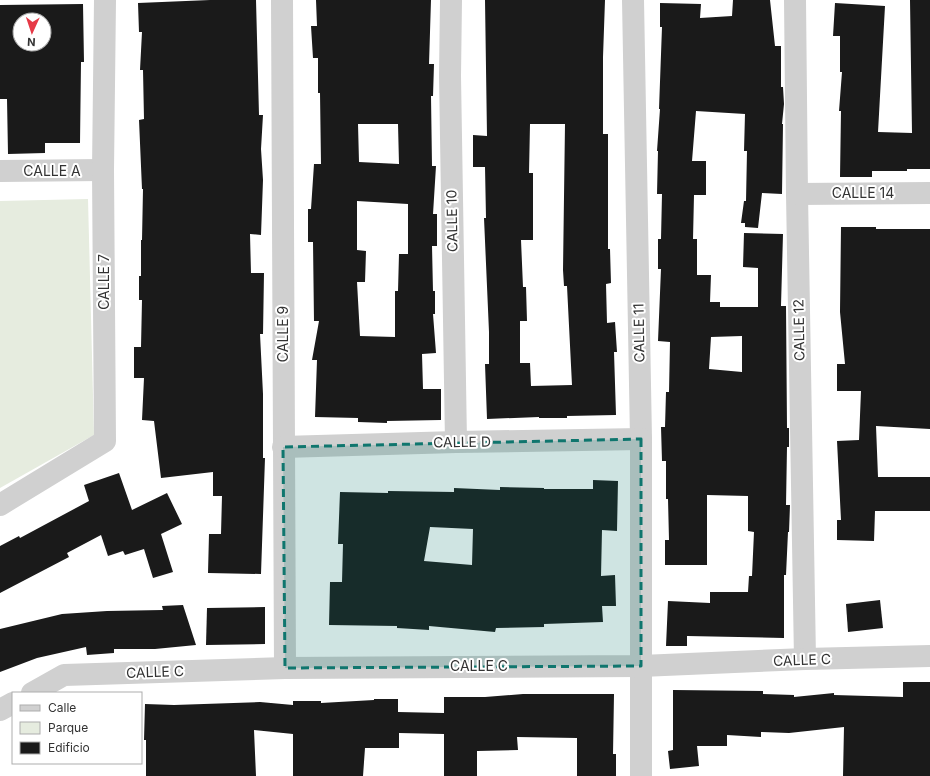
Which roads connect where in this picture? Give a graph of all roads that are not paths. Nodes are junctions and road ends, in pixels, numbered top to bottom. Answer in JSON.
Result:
{"nodes":[{"id":1,"x":105,"y":0,"type":"edge"},
{"id":2,"x":282,"y":0,"type":"edge"},
{"id":3,"x":451,"y":0,"type":"edge"},
{"id":4,"x":633,"y":0,"type":"edge"},
{"id":5,"x":795,"y":0,"type":"edge"},
{"id":6,"x":103,"y":170,"type":"junction"},
{"id":7,"x":0,"y":171,"type":"edge"},
{"id":8,"x":930,"y":193,"type":"edge"},
{"id":9,"x":797,"y":194,"type":"junction"},
{"id":10,"x":641,"y":439,"type":"junction"},
{"id":11,"x":456,"y":442,"type":"junction"},
{"id":12,"x":283,"y":447,"type":"junction"},
{"id":13,"x":0,"y":505,"type":"edge"},
{"id":14,"x":930,"y":656,"type":"edge"},
{"id":15,"x":805,"y":659,"type":"junction"},
{"id":16,"x":641,"y":666,"type":"junction"},
{"id":17,"x":285,"y":668,"type":"junction"},
{"id":18,"x":34,"y":692,"type":"edge"},
{"id":19,"x":12,"y":704,"type":"edge"},
{"id":20,"x":0,"y":710,"type":"edge"},
{"id":21,"x":641,"y":776,"type":"edge"}],
"edges":[{"from":1,"to":6,"type":"street","name":"CALLE 7"},
{"from":2,"to":12,"type":"street","name":"CALLE 9"},
{"from":3,"to":11,"type":"street","name":"CALLE 10"},
{"from":4,"to":10,"type":"street","name":"CALLE 11"},
{"from":5,"to":9,"type":"street","name":"CALLE 12"},
{"from":6,"to":7,"type":"street","name":"CALLE A"},
{"from":6,"to":13,"type":"street","name":"CALLE 7"},
{"from":8,"to":9,"type":"street","name":"CALLE 14"},
{"from":9,"to":15,"type":"street","name":"CALLE 12"},
{"from":10,"to":11,"type":"street","name":"CALLE D"},
{"from":10,"to":16,"type":"street","name":"CALLE 11"},
{"from":11,"to":12,"type":"street","name":"CALLE D"},
{"from":12,"to":17,"type":"street","name":"CALLE 9"},
{"from":14,"to":15,"type":"street","name":"CALLE C"},
{"from":15,"to":16,"type":"street","name":"CALLE C"},
{"from":16,"to":17,"type":"street","name":"CALLE C"},
{"from":16,"to":21,"type":"street","name":"CALLE 11"},
{"from":17,"to":18,"type":"street","name":"CALLE C"},
{"from":19,"to":20,"type":"street"}]}
